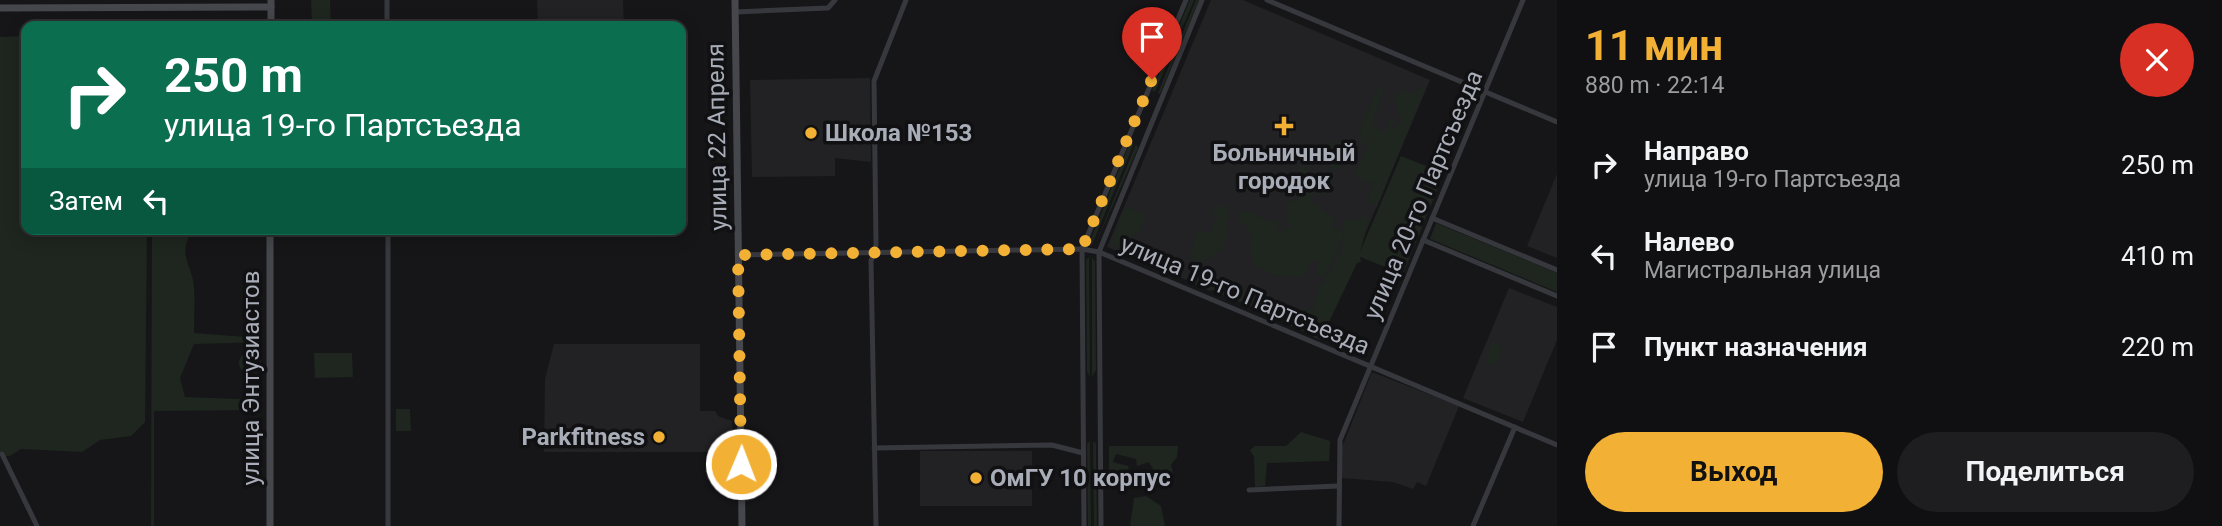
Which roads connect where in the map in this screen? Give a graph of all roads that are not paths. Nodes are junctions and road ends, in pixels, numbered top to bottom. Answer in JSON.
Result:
{"nodes":[{"id":1,"x":387,"y":0,"type":"edge"},
{"id":2,"x":735,"y":0,"type":"edge"},
{"id":3,"x":835,"y":0,"type":"edge"},
{"id":4,"x":906,"y":0,"type":"edge"},
{"id":5,"x":1186,"y":0,"type":"edge"},
{"id":6,"x":1202,"y":0,"type":"edge"},
{"id":7,"x":1267,"y":0,"type":"edge"},
{"id":8,"x":1524,"y":0,"type":"edge"},
{"id":9,"x":271,"y":4,"type":"edge"},
{"id":10,"x":0,"y":8,"type":"edge"},
{"id":11,"x":735,"y":12,"type":"junction"},
{"id":12,"x":387,"y":21,"type":"edge"},
{"id":13,"x":1485,"y":92,"type":"junction"},
{"id":14,"x":1557,"y":122,"type":"edge"},
{"id":15,"x":1432,"y":218,"type":"junction"},
{"id":16,"x":270,"y":235,"type":"edge"},
{"id":17,"x":388,"y":235,"type":"edge"},
{"id":18,"x":1423,"y":240,"type":"junction"},
{"id":19,"x":1082,"y":249,"type":"junction"},
{"id":20,"x":1099,"y":252,"type":"junction"},
{"id":21,"x":873,"y":254,"type":"junction"},
{"id":22,"x":738,"y":255,"type":"junction"},
{"id":23,"x":1557,"y":270,"type":"edge"},
{"id":24,"x":1557,"y":296,"type":"edge"},
{"id":25,"x":1370,"y":367,"type":"junction"},
{"id":26,"x":1515,"y":427,"type":"junction"},
{"id":27,"x":1557,"y":445,"type":"edge"},
{"id":28,"x":874,"y":448,"type":"junction"},
{"id":29,"x":1083,"y":453,"type":"junction"},
{"id":30,"x":2,"y":454,"type":"edge"},
{"id":31,"x":1338,"y":486,"type":"junction"},
{"id":32,"x":1250,"y":490,"type":"dead end"},
{"id":33,"x":37,"y":526,"type":"edge"},
{"id":34,"x":270,"y":526,"type":"edge"},
{"id":35,"x":388,"y":526,"type":"edge"},
{"id":36,"x":742,"y":526,"type":"edge"},
{"id":37,"x":876,"y":526,"type":"edge"},
{"id":38,"x":1084,"y":526,"type":"edge"},
{"id":39,"x":1101,"y":526,"type":"edge"},
{"id":40,"x":1339,"y":526,"type":"edge"},
{"id":41,"x":1474,"y":526,"type":"edge"}],
"edges":[{"from":1,"to":12,"type":"street"},
{"from":2,"to":11,"type":"main road","name":"улица 22 Апреля"},
{"from":3,"to":11,"type":"street"},
{"from":4,"to":21,"type":"street"},
{"from":5,"to":19,"type":"street"},
{"from":6,"to":20,"type":"street"},
{"from":7,"to":13,"type":"street"},
{"from":8,"to":13,"type":"street","name":"улица 20-го Партсъезда"},
{"from":9,"to":10,"type":"main road"},
{"from":11,"to":22,"type":"main road","name":"улица 22 Апреля"},
{"from":13,"to":14,"type":"street"},
{"from":13,"to":15,"type":"street","name":"улица 20-го Партсъезда"},
{"from":15,"to":18,"type":"street","name":"улица 20-го Партсъезда"},
{"from":15,"to":23,"type":"street"},
{"from":16,"to":34,"type":"main road","name":"улица Энтузиастов"},
{"from":17,"to":35,"type":"street"},
{"from":18,"to":24,"type":"street"},
{"from":18,"to":25,"type":"street","name":"улица 20-го Партсъезда"},
{"from":19,"to":20,"type":"street","name":"улица 19-го Партсъезда"},
{"from":19,"to":21,"type":"street","name":"улица 19-го Партсъезда"},
{"from":19,"to":29,"type":"street"},
{"from":20,"to":25,"type":"street","name":"улица 19-го Партсъезда"},
{"from":20,"to":39,"type":"street"},
{"from":21,"to":22,"type":"street","name":"улица 19-го Партсъезда"},
{"from":21,"to":28,"type":"street"},
{"from":22,"to":36,"type":"main road","name":"улица 22 Апреля"},
{"from":25,"to":26,"type":"street","name":"улица 19-го Партсъезда"},
{"from":25,"to":31,"type":"street","name":"улица 20-го Партсъезда"},
{"from":26,"to":27,"type":"street","name":"улица 19-го Партсъезда"},
{"from":26,"to":41,"type":"street"},
{"from":28,"to":29,"type":"street"},
{"from":28,"to":37,"type":"street"},
{"from":29,"to":38,"type":"street"},
{"from":30,"to":33,"type":"street"},
{"from":31,"to":32,"type":"street"},
{"from":31,"to":40,"type":"street","name":"улица 20-го Партсъезда"}]}
